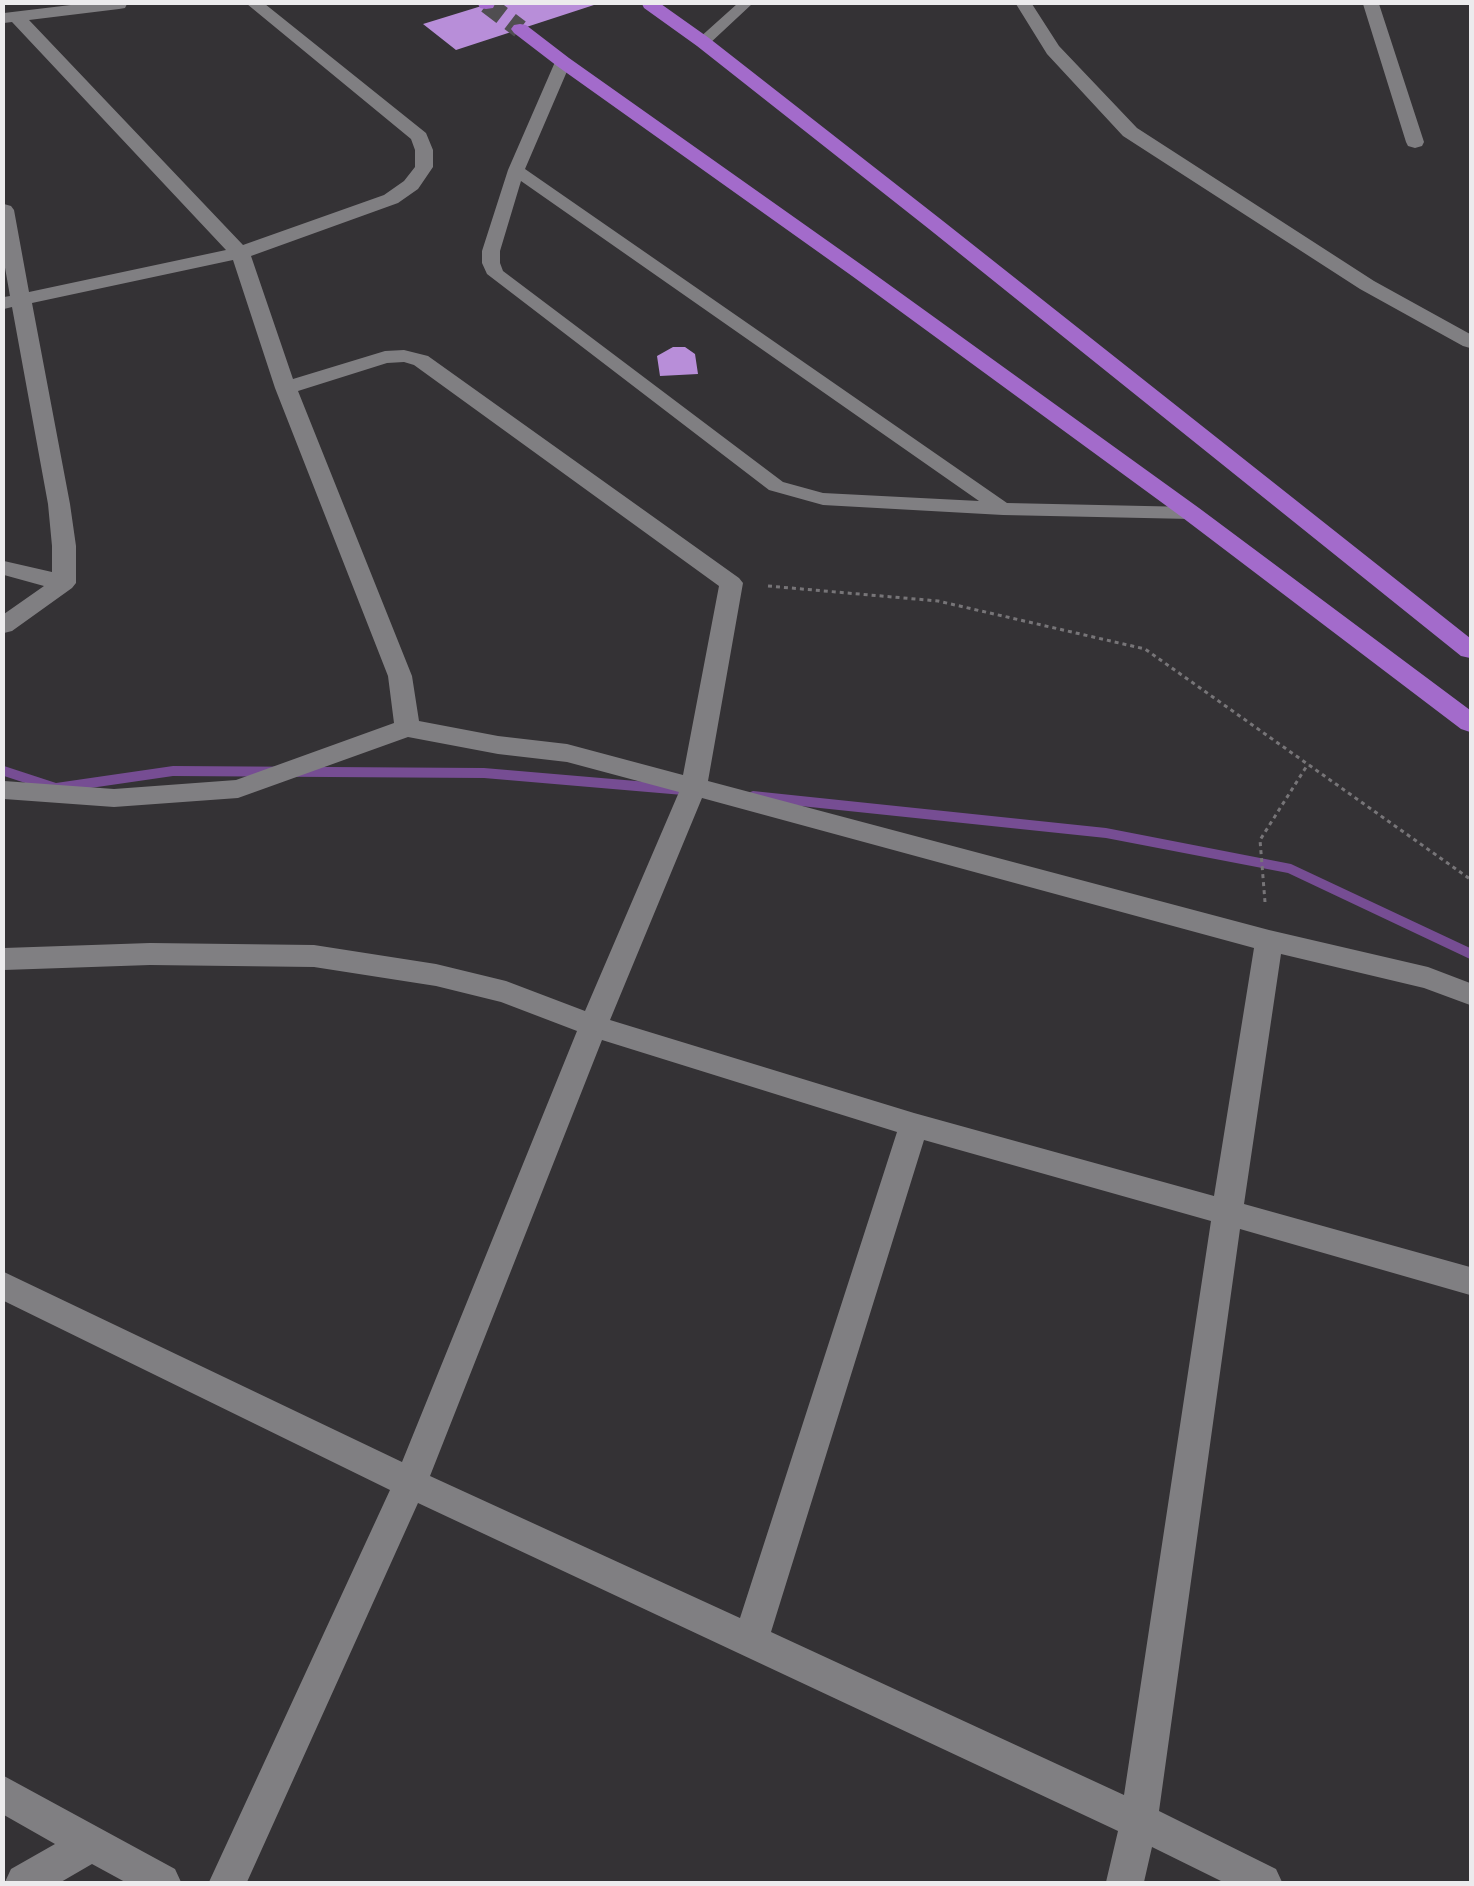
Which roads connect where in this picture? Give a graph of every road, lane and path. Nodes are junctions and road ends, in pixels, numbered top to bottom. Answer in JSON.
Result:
{"nodes":[{"id":1,"x":119,"y":4,"type":"edge"},
{"id":2,"x":255,"y":4,"type":"edge"},
{"id":3,"x":650,"y":4,"type":"edge"},
{"id":4,"x":745,"y":4,"type":"edge"},
{"id":5,"x":1024,"y":4,"type":"edge"},
{"id":6,"x":1371,"y":4,"type":"edge"},
{"id":7,"x":10,"y":17,"type":"edge"},
{"id":8,"x":520,"y":29,"type":"tunnel mouth"},
{"id":9,"x":703,"y":42,"type":"junction"},
{"id":10,"x":563,"y":62,"type":"junction"},
{"id":11,"x":1415,"y":142,"type":"dead end"},
{"id":12,"x":516,"y":170,"type":"junction"},
{"id":13,"x":4,"y":210,"type":"edge"},
{"id":14,"x":240,"y":253,"type":"junction"},
{"id":15,"x":12,"y":302,"type":"edge"},
{"id":16,"x":1470,"y":342,"type":"edge"},
{"id":17,"x":286,"y":388,"type":"junction"},
{"id":18,"x":1004,"y":509,"type":"junction"},
{"id":19,"x":1191,"y":514,"type":"junction"},
{"id":20,"x":4,"y":568,"type":"edge"},
{"id":21,"x":64,"y":583,"type":"junction"},
{"id":22,"x":731,"y":583,"type":"junction"},
{"id":23,"x":4,"y":625,"type":"edge"},
{"id":24,"x":1470,"y":650,"type":"edge"},
{"id":25,"x":1470,"y":723,"type":"edge"},
{"id":26,"x":407,"y":728,"type":"junction"},
{"id":27,"x":1308,"y":764,"type":"junction"},
{"id":28,"x":694,"y":786,"type":"junction"},
{"id":29,"x":4,"y":790,"type":"edge"},
{"id":30,"x":1470,"y":879,"type":"edge"},
{"id":31,"x":1269,"y":941,"type":"junction"},
{"id":32,"x":4,"y":959,"type":"edge"},
{"id":33,"x":1470,"y":994,"type":"edge"},
{"id":34,"x":593,"y":1026,"type":"junction"},
{"id":35,"x":914,"y":1125,"type":"junction"},
{"id":36,"x":1227,"y":1213,"type":"junction"},
{"id":37,"x":1470,"y":1281,"type":"edge"},
{"id":38,"x":4,"y":1286,"type":"edge"},
{"id":39,"x":410,"y":1483,"type":"junction"},
{"id":40,"x":751,"y":1640,"type":"junction"},
{"id":41,"x":4,"y":1795,"type":"edge"},
{"id":42,"x":1139,"y":1821,"type":"junction"},
{"id":43,"x":91,"y":1844,"type":"junction"},
{"id":44,"x":24,"y":1882,"type":"edge"},
{"id":45,"x":162,"y":1882,"type":"edge"},
{"id":46,"x":228,"y":1882,"type":"edge"},
{"id":47,"x":1125,"y":1882,"type":"edge"},
{"id":48,"x":1263,"y":1882,"type":"edge"}],
"edges":[{"from":1,"to":7,"type":"street"},
{"from":2,"to":14,"type":"street"},
{"from":3,"to":9,"type":"highway"},
{"from":4,"to":9,"type":"lane"},
{"from":5,"to":16,"type":"street"},
{"from":6,"to":11,"type":"street"},
{"from":7,"to":14,"type":"street"},
{"from":8,"to":10,"type":"highway"},
{"from":9,"to":24,"type":"highway"},
{"from":10,"to":12,"type":"lane"},
{"from":10,"to":19,"type":"highway"},
{"from":12,"to":18,"type":"lane"},
{"from":12,"to":18,"type":"lane"},
{"from":13,"to":15,"type":"street"},
{"from":14,"to":15,"type":"street"},
{"from":14,"to":17,"type":"street"},
{"from":15,"to":21,"type":"street"},
{"from":17,"to":22,"type":"street"},
{"from":17,"to":26,"type":"street"},
{"from":18,"to":19,"type":"lane"},
{"from":19,"to":25,"type":"highway"},
{"from":20,"to":21,"type":"street"},
{"from":21,"to":23,"type":"street"},
{"from":22,"to":27,"type":"path"},
{"from":22,"to":28,"type":"street"},
{"from":26,"to":28,"type":"street"},
{"from":26,"to":29,"type":"street"},
{"from":27,"to":30,"type":"path"},
{"from":27,"to":31,"type":"path"},
{"from":28,"to":31,"type":"street"},
{"from":28,"to":34,"type":"street"},
{"from":31,"to":33,"type":"street"},
{"from":31,"to":36,"type":"street"},
{"from":32,"to":34,"type":"street"},
{"from":34,"to":35,"type":"street"},
{"from":34,"to":39,"type":"street"},
{"from":35,"to":36,"type":"street"},
{"from":35,"to":40,"type":"street"},
{"from":36,"to":37,"type":"street"},
{"from":36,"to":42,"type":"street"},
{"from":38,"to":39,"type":"street"},
{"from":39,"to":40,"type":"street"},
{"from":39,"to":46,"type":"street"},
{"from":40,"to":42,"type":"street"},
{"from":41,"to":43,"type":"street"},
{"from":42,"to":47,"type":"street"},
{"from":42,"to":48,"type":"street"},
{"from":43,"to":44,"type":"street"},
{"from":43,"to":45,"type":"street"}]}
